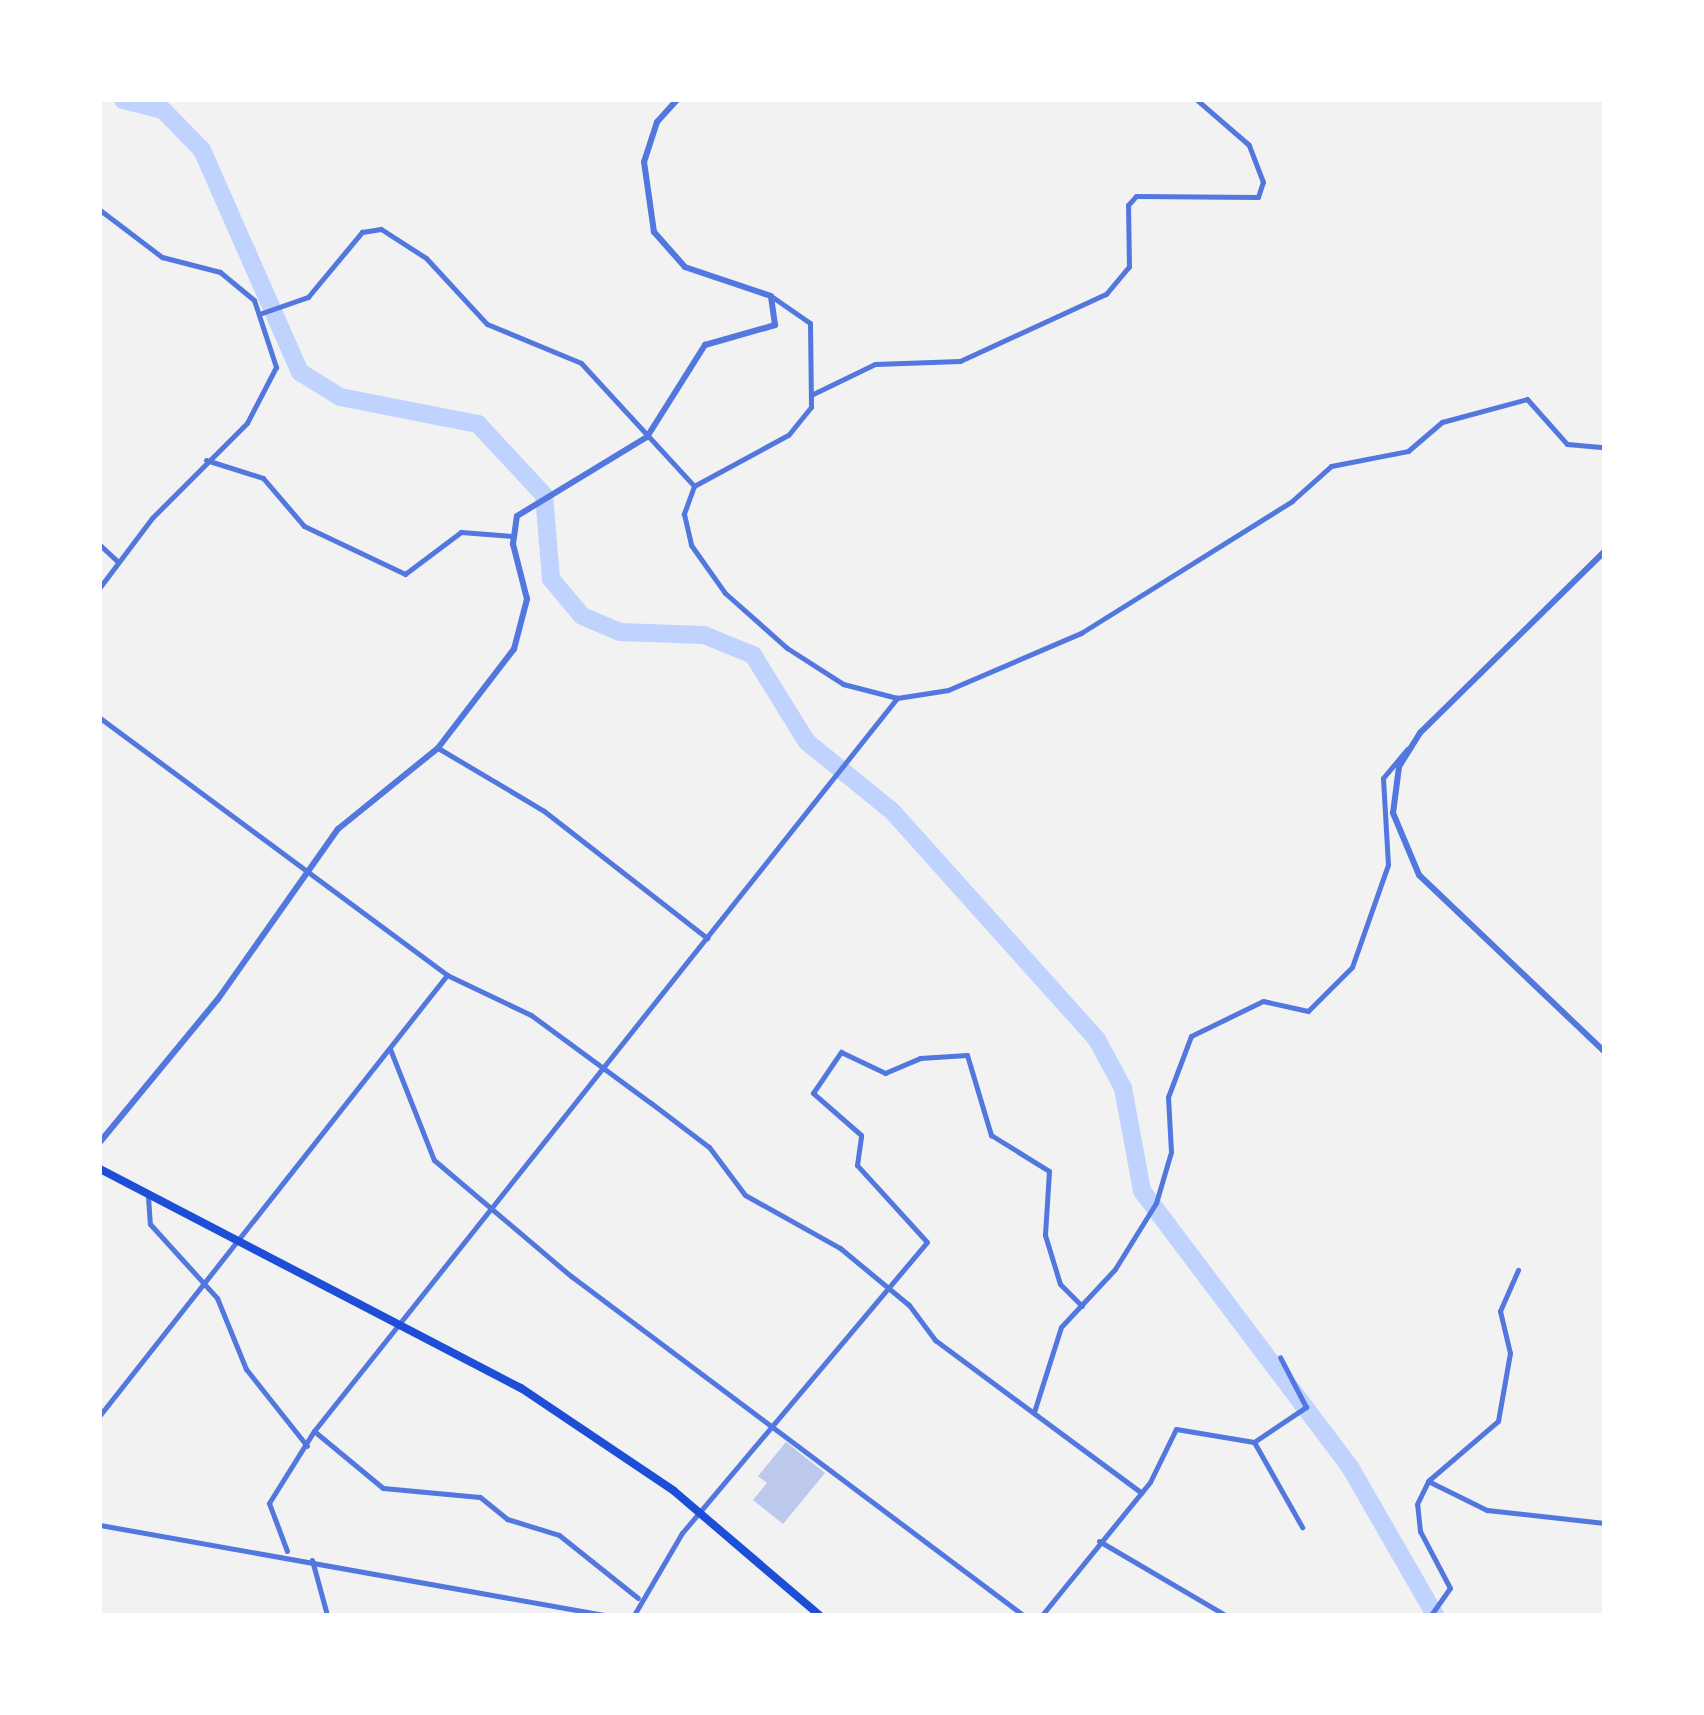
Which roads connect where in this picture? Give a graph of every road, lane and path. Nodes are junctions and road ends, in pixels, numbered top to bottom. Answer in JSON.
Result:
{"nodes":[{"id":1,"x":678,"y":100,"type":"edge"},
{"id":2,"x":1197,"y":100,"type":"edge"},
{"id":3,"x":100,"y":210,"type":"edge"},
{"id":4,"x":772,"y":296,"type":"junction"},
{"id":5,"x":266,"y":312,"type":"junction"},
{"id":6,"x":811,"y":395,"type":"junction"},
{"id":7,"x":647,"y":437,"type":"junction"},
{"id":8,"x":1604,"y":447,"type":"edge"},
{"id":9,"x":206,"y":460,"type":"junction"},
{"id":10,"x":694,"y":486,"type":"junction"},
{"id":11,"x":512,"y":536,"type":"junction"},
{"id":12,"x":100,"y":546,"type":"edge"},
{"id":13,"x":1604,"y":552,"type":"edge"},
{"id":14,"x":118,"y":562,"type":"junction"},
{"id":15,"x":100,"y":587,"type":"edge"},
{"id":16,"x":898,"y":698,"type":"junction"},
{"id":17,"x":100,"y":718,"type":"edge"},
{"id":18,"x":438,"y":748,"type":"junction"},
{"id":19,"x":1407,"y":750,"type":"junction"},
{"id":20,"x":308,"y":871,"type":"junction"},
{"id":21,"x":708,"y":938,"type":"junction"},
{"id":22,"x":448,"y":975,"type":"junction"},
{"id":23,"x":390,"y":1049,"type":"junction"},
{"id":24,"x":1604,"y":1052,"type":"edge"},
{"id":25,"x":597,"y":1070,"type":"junction"},
{"id":26,"x":100,"y":1142,"type":"edge"},
{"id":27,"x":100,"y":1170,"type":"edge"},
{"id":28,"x":148,"y":1197,"type":"junction"},
{"id":29,"x":492,"y":1208,"type":"junction"},
{"id":30,"x":239,"y":1240,"type":"junction"},
{"id":31,"x":1518,"y":1270,"type":"dead end"},
{"id":32,"x":202,"y":1284,"type":"junction"},
{"id":33,"x":892,"y":1293,"type":"junction"},
{"id":34,"x":1082,"y":1306,"type":"junction"},
{"id":35,"x":401,"y":1322,"type":"junction"},
{"id":36,"x":1280,"y":1357,"type":"dead end"},
{"id":37,"x":1034,"y":1412,"type":"junction"},
{"id":38,"x":100,"y":1415,"type":"edge"},
{"id":39,"x":768,"y":1424,"type":"junction"},
{"id":40,"x":314,"y":1430,"type":"junction"},
{"id":41,"x":1254,"y":1442,"type":"junction"},
{"id":42,"x":308,"y":1446,"type":"junction"},
{"id":43,"x":1428,"y":1481,"type":"junction"},
{"id":44,"x":1142,"y":1493,"type":"junction"},
{"id":45,"x":698,"y":1514,"type":"junction"},
{"id":46,"x":1604,"y":1523,"type":"edge"},
{"id":47,"x":100,"y":1525,"type":"edge"},
{"id":48,"x":1302,"y":1528,"type":"dead end"},
{"id":49,"x":1099,"y":1541,"type":"junction"},
{"id":50,"x":287,"y":1552,"type":"junction"},
{"id":51,"x":312,"y":1558,"type":"junction"},
{"id":52,"x":638,"y":1598,"type":"junction"},
{"id":53,"x":327,"y":1615,"type":"edge"},
{"id":54,"x":604,"y":1615,"type":"edge"},
{"id":55,"x":634,"y":1615,"type":"edge"},
{"id":56,"x":819,"y":1615,"type":"edge"},
{"id":57,"x":1024,"y":1615,"type":"edge"},
{"id":58,"x":1042,"y":1615,"type":"edge"},
{"id":59,"x":1225,"y":1615,"type":"edge"},
{"id":60,"x":1431,"y":1615,"type":"edge"}],
"edges":[{"from":1,"to":4,"type":"street"},
{"from":2,"to":6,"type":"street"},
{"from":3,"to":5,"type":"street"},
{"from":4,"to":6,"type":"street"},
{"from":4,"to":7,"type":"street"},
{"from":5,"to":7,"type":"street"},
{"from":5,"to":9,"type":"street"},
{"from":6,"to":10,"type":"street"},
{"from":7,"to":10,"type":"street"},
{"from":7,"to":11,"type":"street"},
{"from":8,"to":16,"type":"street"},
{"from":9,"to":11,"type":"street"},
{"from":9,"to":14,"type":"street"},
{"from":10,"to":16,"type":"street"},
{"from":11,"to":18,"type":"street"},
{"from":12,"to":14,"type":"street"},
{"from":13,"to":19,"type":"street"},
{"from":14,"to":15,"type":"street"},
{"from":16,"to":21,"type":"street"},
{"from":17,"to":20,"type":"street"},
{"from":18,"to":20,"type":"street"},
{"from":18,"to":21,"type":"street"},
{"from":19,"to":24,"type":"street"},
{"from":19,"to":34,"type":"street"},
{"from":20,"to":22,"type":"street"},
{"from":20,"to":26,"type":"street"},
{"from":21,"to":25,"type":"street"},
{"from":22,"to":23,"type":"street"},
{"from":22,"to":25,"type":"street"},
{"from":23,"to":29,"type":"street"},
{"from":23,"to":30,"type":"street"},
{"from":25,"to":29,"type":"street"},
{"from":25,"to":33,"type":"street"},
{"from":27,"to":28,"type":"main road"},
{"from":28,"to":30,"type":"main road"},
{"from":28,"to":32,"type":"street"},
{"from":29,"to":35,"type":"street"},
{"from":29,"to":39,"type":"street"},
{"from":30,"to":32,"type":"street"},
{"from":30,"to":35,"type":"main road"},
{"from":31,"to":43,"type":"street"},
{"from":32,"to":38,"type":"street"},
{"from":32,"to":42,"type":"street"},
{"from":33,"to":34,"type":"street"},
{"from":33,"to":37,"type":"street"},
{"from":33,"to":39,"type":"street"},
{"from":34,"to":37,"type":"street"},
{"from":35,"to":40,"type":"street"},
{"from":35,"to":45,"type":"main road"},
{"from":36,"to":41,"type":"street"},
{"from":37,"to":44,"type":"street"},
{"from":39,"to":45,"type":"street"},
{"from":39,"to":57,"type":"street"},
{"from":40,"to":42,"type":"street"},
{"from":40,"to":52,"type":"street"},
{"from":41,"to":44,"type":"street"},
{"from":41,"to":48,"type":"street"},
{"from":42,"to":50,"type":"street"},
{"from":43,"to":46,"type":"street"},
{"from":43,"to":60,"type":"street"},
{"from":44,"to":49,"type":"street"},
{"from":45,"to":52,"type":"street"},
{"from":45,"to":56,"type":"main road"},
{"from":47,"to":50,"type":"street"},
{"from":49,"to":58,"type":"street"},
{"from":49,"to":59,"type":"street"},
{"from":50,"to":51,"type":"street"},
{"from":51,"to":53,"type":"street"},
{"from":51,"to":54,"type":"street"},
{"from":52,"to":55,"type":"street"}]}
